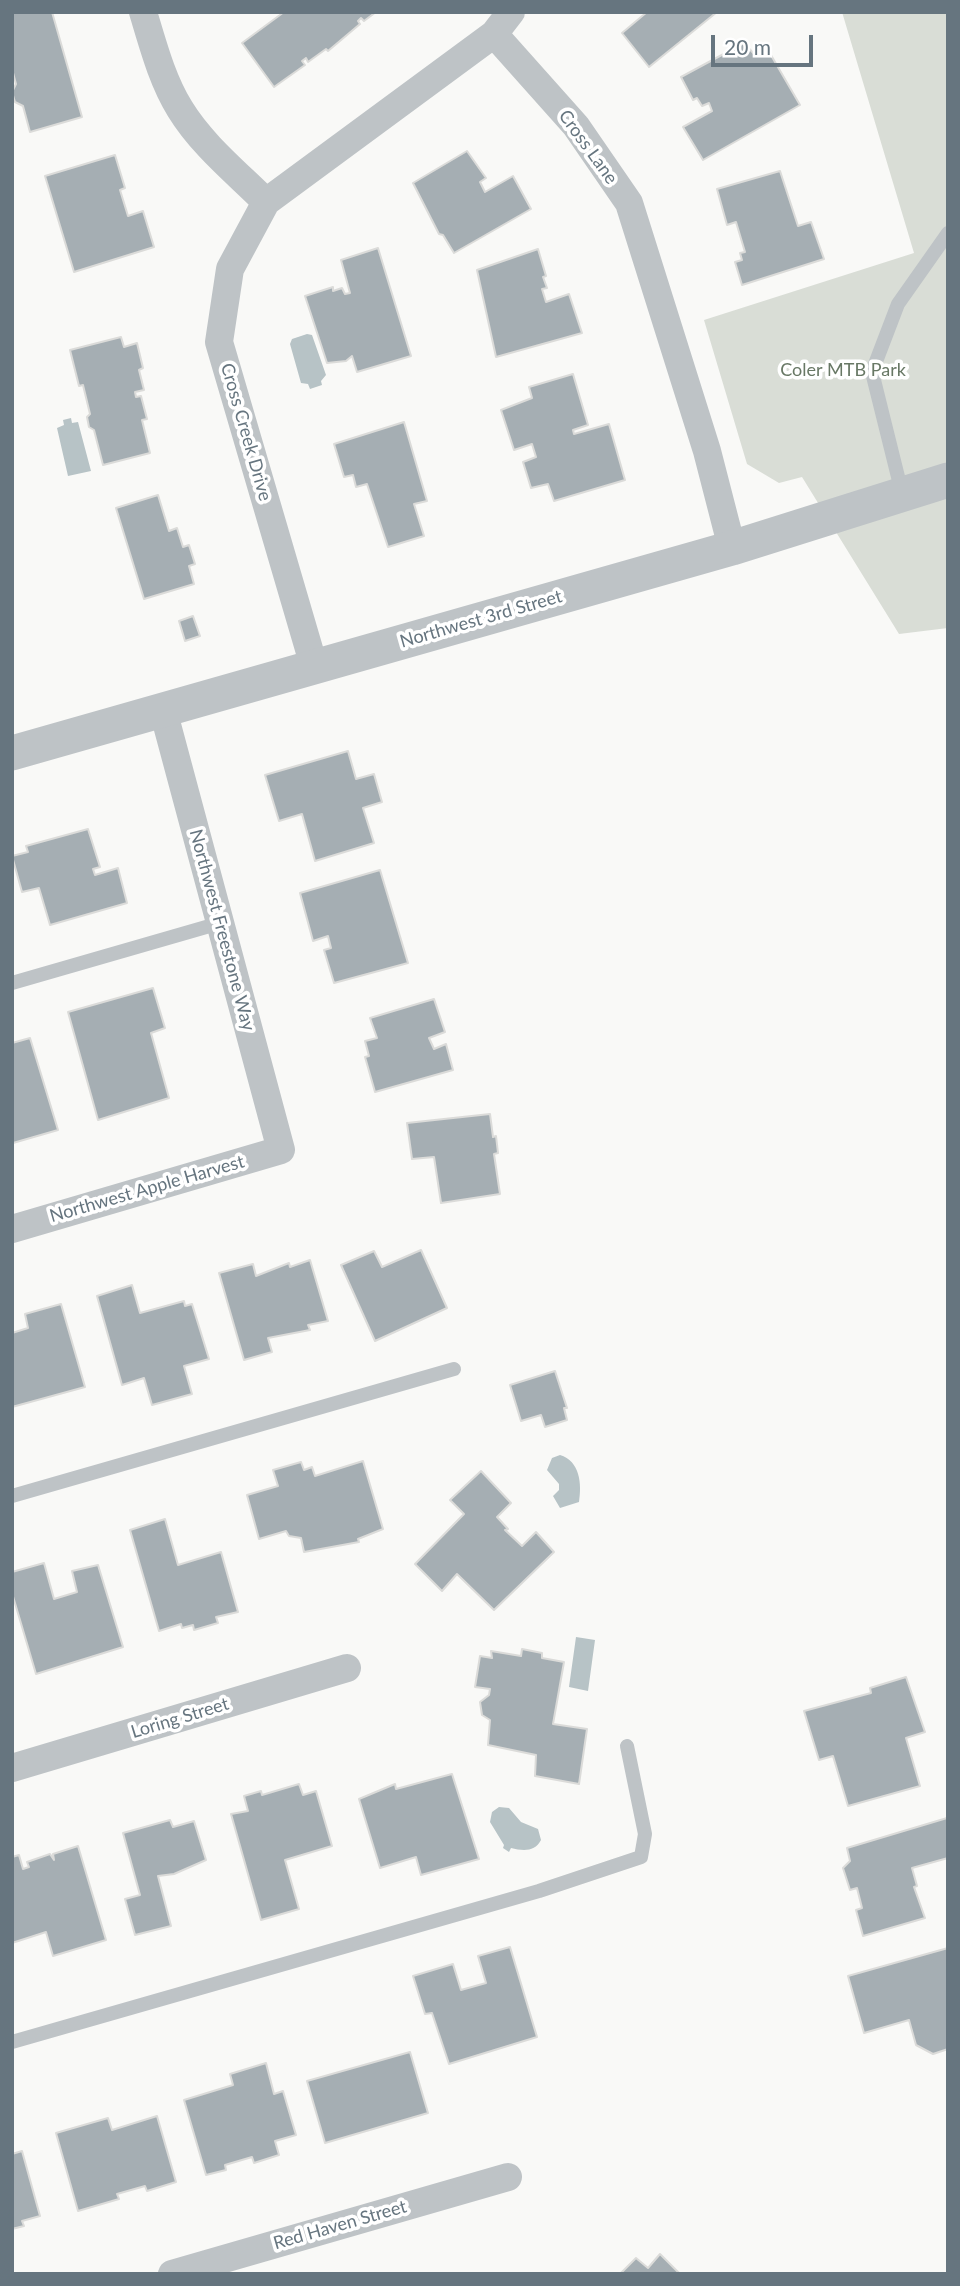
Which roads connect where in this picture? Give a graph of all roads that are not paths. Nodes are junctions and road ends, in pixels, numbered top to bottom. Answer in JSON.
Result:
{"nodes":[{"id":1,"x":143,"y":12,"type":"edge"},
{"id":2,"x":511,"y":12,"type":"edge"},
{"id":3,"x":494,"y":34,"type":"junction"},
{"id":4,"x":266,"y":202,"type":"junction"},
{"id":5,"x":948,"y":233,"type":"edge"},
{"id":6,"x":948,"y":480,"type":"edge"},
{"id":7,"x":902,"y":493,"type":"junction"},
{"id":8,"x":732,"y":548,"type":"junction"},
{"id":9,"x":314,"y":666,"type":"junction"},
{"id":10,"x":163,"y":710,"type":"junction"},
{"id":11,"x":12,"y":753,"type":"edge"},
{"id":12,"x":220,"y":923,"type":"junction"},
{"id":13,"x":12,"y":983,"type":"edge"},
{"id":14,"x":281,"y":1150,"type":"joint"},
{"id":15,"x":12,"y":1229,"type":"edge"},
{"id":16,"x":454,"y":1369,"type":"dead end"},
{"id":17,"x":12,"y":1496,"type":"edge"},
{"id":18,"x":347,"y":1668,"type":"dead end"},
{"id":19,"x":627,"y":1746,"type":"dead end"},
{"id":20,"x":12,"y":1768,"type":"edge"},
{"id":21,"x":12,"y":2042,"type":"edge"},
{"id":22,"x":508,"y":2177,"type":"dead end"},
{"id":23,"x":172,"y":2274,"type":"edge"}],
"edges":[{"from":1,"to":4,"type":"street"},
{"from":2,"to":3,"type":"street"},
{"from":3,"to":4,"type":"street"},
{"from":3,"to":8,"type":"street","name":"Cross Lane"},
{"from":4,"to":9,"type":"street","name":"Cross Creek Drive"},
{"from":5,"to":7,"type":"lane"},
{"from":6,"to":7,"type":"street","name":"Northwest 3rd Street"},
{"from":7,"to":8,"type":"street","name":"Northwest 3rd Street"},
{"from":8,"to":9,"type":"street","name":"Northwest 3rd Street"},
{"from":9,"to":10,"type":"street","name":"Northwest 3rd Street"},
{"from":10,"to":11,"type":"street","name":"Northwest 3rd Street"},
{"from":10,"to":12,"type":"street","name":"Northwest Freestone Way"},
{"from":12,"to":13,"type":"lane"},
{"from":12,"to":14,"type":"street","name":"Northwest Freestone Way"},
{"from":14,"to":15,"type":"street","name":"Northwest Apple Harvest"},
{"from":16,"to":17,"type":"lane"},
{"from":18,"to":20,"type":"street","name":"Loring Street"},
{"from":19,"to":21,"type":"lane"},
{"from":22,"to":23,"type":"street","name":"Red Haven Street"}]}
